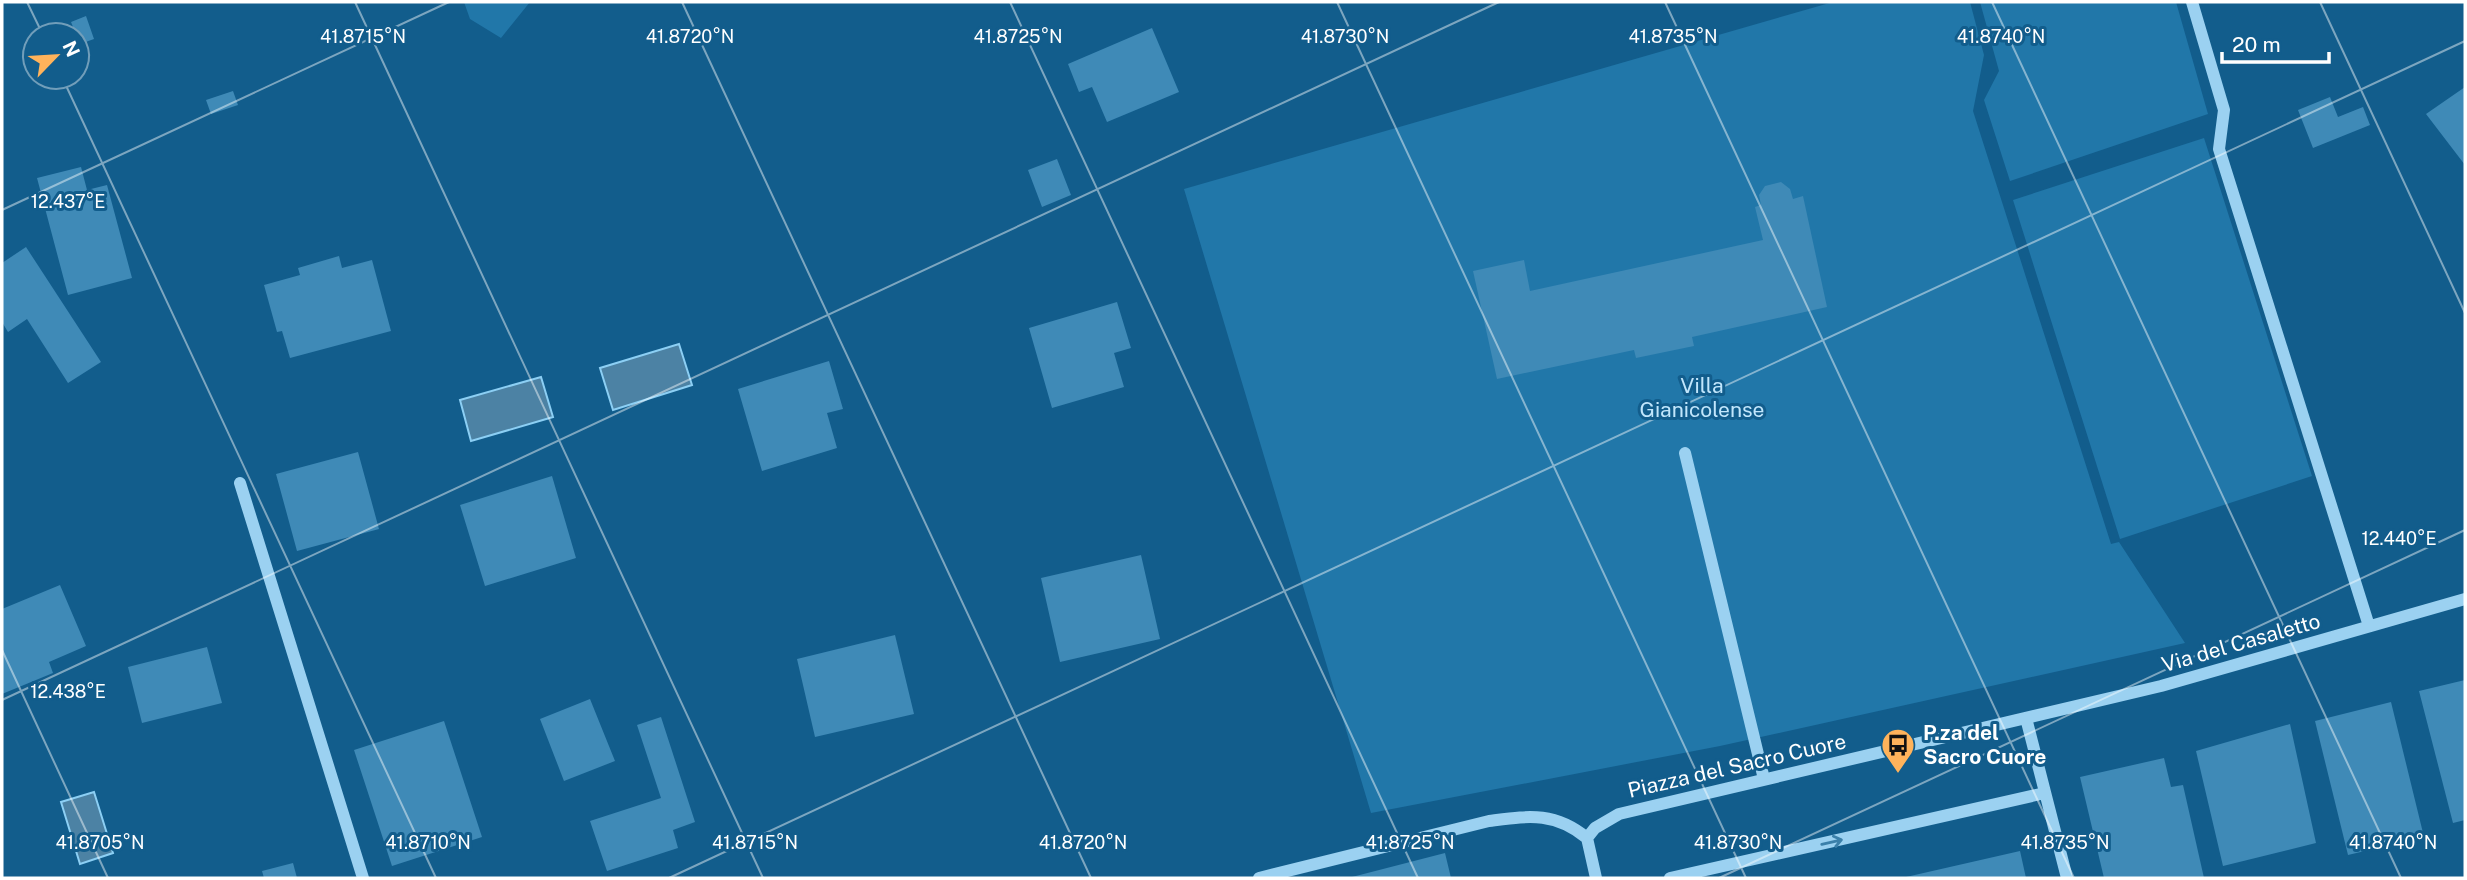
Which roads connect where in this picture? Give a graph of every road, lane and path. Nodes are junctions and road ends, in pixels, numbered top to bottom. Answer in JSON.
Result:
{"nodes":[{"id":1,"x":2192,"y":2,"type":"edge"},
{"id":2,"x":1685,"y":453,"type":"dead end"},
{"id":3,"x":240,"y":483,"type":"dead end"},
{"id":4,"x":2465,"y":599,"type":"edge"},
{"id":5,"x":2370,"y":626,"type":"junction"},
{"id":6,"x":2026,"y":718,"type":"junction"},
{"id":7,"x":1764,"y":779,"type":"junction"},
{"id":8,"x":2045,"y":793,"type":"junction"},
{"id":9,"x":1587,"y":838,"type":"junction"},
{"id":10,"x":363,"y":878,"type":"edge"},
{"id":11,"x":1259,"y":878,"type":"edge"},
{"id":12,"x":1596,"y":878,"type":"edge"},
{"id":13,"x":1670,"y":878,"type":"edge"},
{"id":14,"x":2067,"y":878,"type":"edge"}],
"edges":[{"from":1,"to":5,"type":"street"},
{"from":2,"to":7,"type":"street"},
{"from":3,"to":10,"type":"street"},
{"from":4,"to":5,"type":"street","name":"Via del Casaletto"},
{"from":5,"to":6,"type":"street","name":"Via del Casaletto"},
{"from":6,"to":7,"type":"street","name":"Piazza del Sacro Cuore"},
{"from":6,"to":8,"type":"street"},
{"from":7,"to":9,"type":"street","name":"Piazza del Sacro Cuore"},
{"from":13,"to":8,"type":"street","one_way":true},
{"from":8,"to":14,"type":"street"},
{"from":9,"to":11,"type":"street"},
{"from":9,"to":12,"type":"street"}]}
